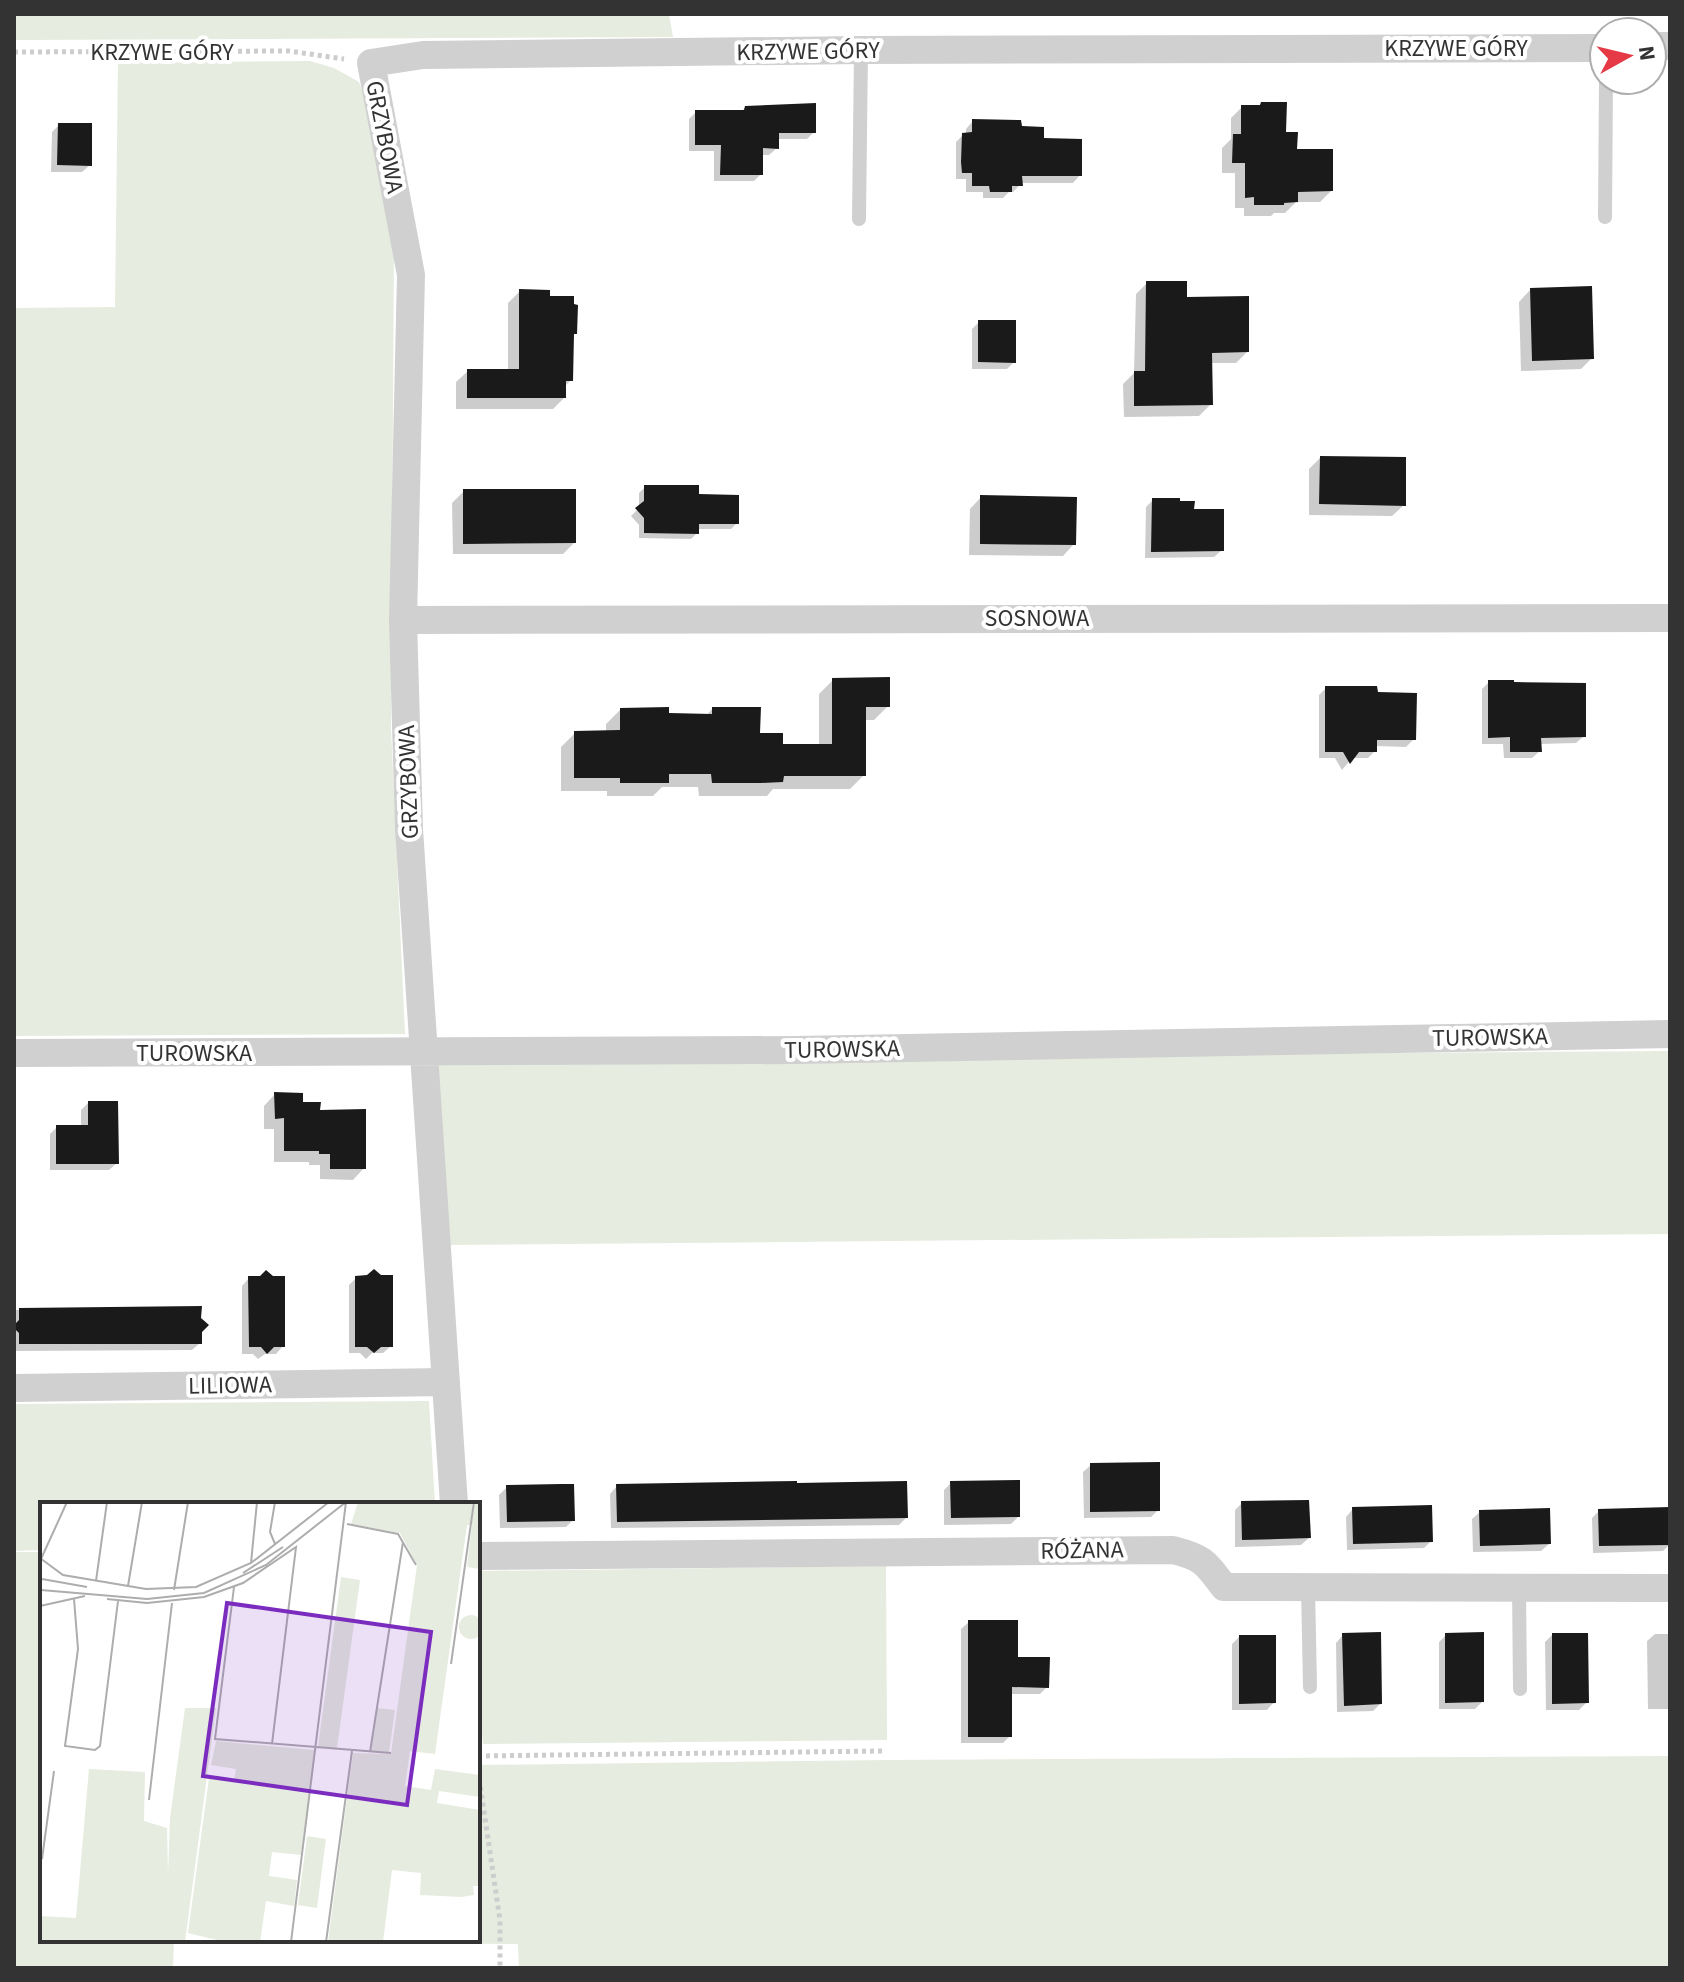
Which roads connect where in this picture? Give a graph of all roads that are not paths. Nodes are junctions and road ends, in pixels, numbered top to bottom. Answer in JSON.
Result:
{"nodes":[{"id":1,"x":1588,"y":48,"type":"edge"},
{"id":2,"x":861,"y":50,"type":"junction"},
{"id":3,"x":371,"y":63,"type":"joint"},
{"id":4,"x":1606,"y":96,"type":"edge"},
{"id":5,"x":1605,"y":217,"type":"dead end"},
{"id":6,"x":859,"y":219,"type":"dead end"},
{"id":7,"x":1670,"y":618,"type":"edge"},
{"id":8,"x":403,"y":620,"type":"junction"},
{"id":9,"x":1670,"y":1034,"type":"edge"},
{"id":10,"x":423,"y":1052,"type":"junction"},
{"id":11,"x":14,"y":1053,"type":"edge"},
{"id":12,"x":446,"y":1382,"type":"junction"},
{"id":13,"x":14,"y":1388,"type":"edge"},
{"id":14,"x":454,"y":1502,"type":"edge"},
{"id":15,"x":480,"y":1556,"type":"edge"},
{"id":16,"x":1308,"y":1587,"type":"junction"},
{"id":17,"x":1519,"y":1587,"type":"junction"},
{"id":18,"x":1670,"y":1588,"type":"edge"},
{"id":19,"x":1310,"y":1687,"type":"dead end"},
{"id":20,"x":1520,"y":1689,"type":"dead end"}],
"edges":[{"from":1,"to":2,"type":"street","name":"KRZYWE GÓRY"},
{"from":2,"to":3,"type":"street","name":"KRZYWE GÓRY"},
{"from":2,"to":6,"type":"lane"},
{"from":3,"to":8,"type":"street","name":"GRZYBOWA"},
{"from":4,"to":5,"type":"lane"},
{"from":7,"to":8,"type":"street","name":"SOSNOWA"},
{"from":8,"to":10,"type":"street","name":"GRZYBOWA"},
{"from":9,"to":10,"type":"street","name":"TUROWSKA"},
{"from":10,"to":11,"type":"street","name":"TUROWSKA"},
{"from":10,"to":12,"type":"street","name":"GRZYBOWA"},
{"from":12,"to":13,"type":"street","name":"LILIOWA"},
{"from":12,"to":14,"type":"street","name":"GRZYBOWA"},
{"from":15,"to":16,"type":"street","name":"RÓŻANA"},
{"from":16,"to":17,"type":"street","name":"RÓŻANA"},
{"from":16,"to":19,"type":"lane"},
{"from":17,"to":18,"type":"street","name":"RÓŻANA"},
{"from":17,"to":20,"type":"lane"}]}
